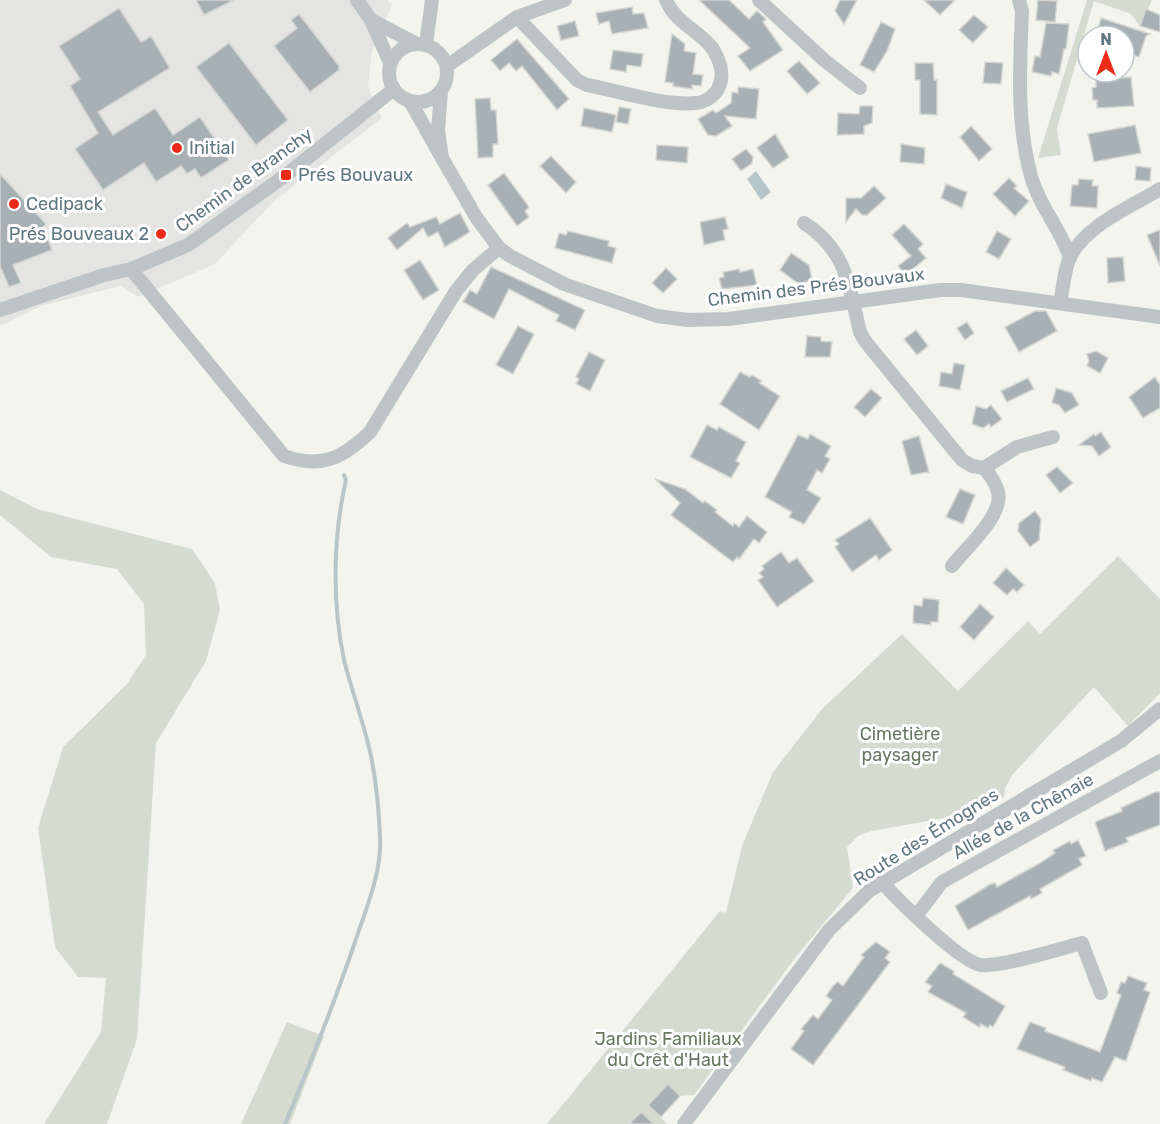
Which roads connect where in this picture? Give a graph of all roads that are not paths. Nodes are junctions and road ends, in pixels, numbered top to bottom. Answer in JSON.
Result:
{"nodes":[{"id":1,"x":357,"y":0,"type":"edge"},
{"id":2,"x":432,"y":0,"type":"edge"},
{"id":3,"x":565,"y":0,"type":"edge"},
{"id":4,"x":666,"y":0,"type":"edge"},
{"id":5,"x":759,"y":0,"type":"edge"},
{"id":6,"x":1019,"y":0,"type":"edge"},
{"id":7,"x":517,"y":17,"type":"junction"},
{"id":8,"x":371,"y":20,"type":"junction"},
{"id":9,"x":422,"y":44,"type":"junction"},
{"id":10,"x":390,"y":63,"type":"junction"},
{"id":11,"x":447,"y":66,"type":"junction"},
{"id":12,"x":860,"y":88,"type":"dead end"},
{"id":13,"x":394,"y":89,"type":"junction"},
{"id":14,"x":441,"y":90,"type":"junction"},
{"id":15,"x":410,"y":100,"type":"junction"},
{"id":16,"x":442,"y":158,"type":"junction"},
{"id":17,"x":1160,"y":189,"type":"edge"},
{"id":18,"x":804,"y":223,"type":"dead end"},
{"id":19,"x":499,"y":248,"type":"junction"},
{"id":20,"x":1070,"y":258,"type":"junction"},
{"id":21,"x":131,"y":269,"type":"junction"},
{"id":22,"x":853,"y":302,"type":"junction"},
{"id":23,"x":1060,"y":303,"type":"junction"},
{"id":24,"x":0,"y":310,"type":"edge"},
{"id":25,"x":1160,"y":317,"type":"edge"},
{"id":26,"x":1053,"y":437,"type":"dead end"},
{"id":27,"x":984,"y":468,"type":"junction"},
{"id":28,"x":952,"y":566,"type":"dead end"},
{"id":29,"x":1160,"y":710,"type":"edge"},
{"id":30,"x":1160,"y":761,"type":"edge"},
{"id":31,"x":882,"y":882,"type":"junction"},
{"id":32,"x":916,"y":916,"type":"junction"},
{"id":33,"x":1101,"y":993,"type":"dead end"},
{"id":34,"x":684,"y":1124,"type":"edge"}],
"edges":[{"from":1,"to":8,"type":"street"},
{"from":2,"to":9,"type":"street"},
{"from":3,"to":7,"type":"street"},
{"from":4,"to":7,"type":"street"},
{"from":5,"to":12,"type":"street"},
{"from":6,"to":20,"type":"street"},
{"from":7,"to":11,"type":"street"},
{"from":8,"to":9,"type":"street"},
{"from":8,"to":10,"type":"street"},
{"from":9,"to":10,"type":"street"},
{"from":9,"to":11,"type":"street"},
{"from":10,"to":13,"type":"street"},
{"from":11,"to":14,"type":"street"},
{"from":13,"to":15,"type":"street"},
{"from":13,"to":21,"type":"street","name":"Chemin de Branchy"},
{"from":14,"to":15,"type":"street"},
{"from":14,"to":16,"type":"street"},
{"from":15,"to":16,"type":"street","name":"Chemin des Prés Bouvaux"},
{"from":16,"to":19,"type":"street","name":"Chemin des Prés Bouvaux"},
{"from":17,"to":20,"type":"street"},
{"from":18,"to":22,"type":"street"},
{"from":19,"to":21,"type":"street"},
{"from":19,"to":22,"type":"street","name":"Chemin des Prés Bouvaux"},
{"from":20,"to":23,"type":"street"},
{"from":21,"to":24,"type":"street","name":"Chemin de Branchy"},
{"from":22,"to":23,"type":"street","name":"Chemin des Prés Bouvaux"},
{"from":22,"to":27,"type":"street"},
{"from":23,"to":25,"type":"street","name":"Chemin des Prés Bouvaux"},
{"from":26,"to":27,"type":"street"},
{"from":27,"to":28,"type":"street"},
{"from":29,"to":31,"type":"street","name":"Route des Émognes"},
{"from":30,"to":32,"type":"street","name":"Allée de la Chênaie"},
{"from":31,"to":32,"type":"street"},
{"from":31,"to":34,"type":"street","name":"Route des Émognes"},
{"from":32,"to":33,"type":"street"}]}
